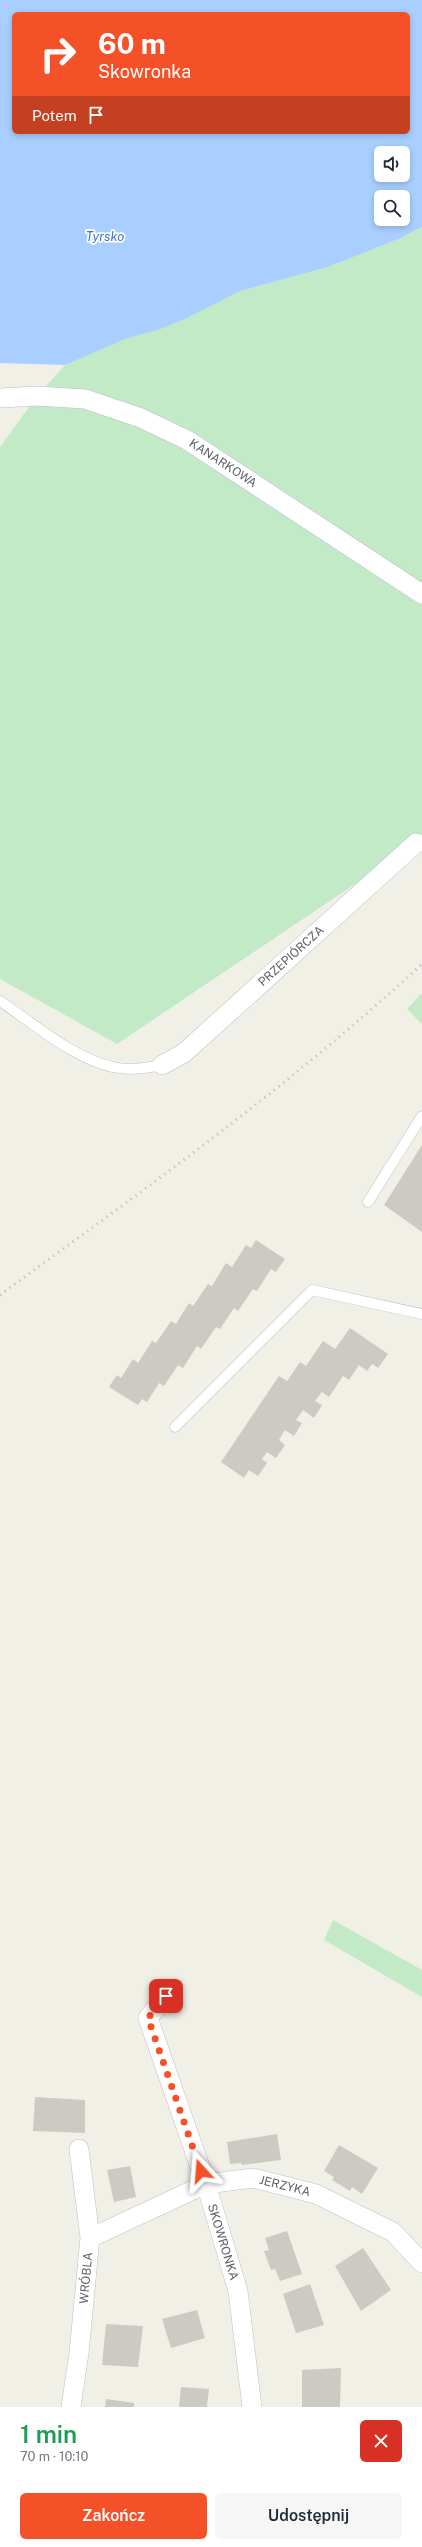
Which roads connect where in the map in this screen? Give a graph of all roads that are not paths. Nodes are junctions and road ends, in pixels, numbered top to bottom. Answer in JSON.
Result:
{"nodes":[{"id":1,"x":0,"y":398,"type":"edge"},
{"id":2,"x":422,"y":594,"type":"edge"},
{"id":3,"x":420,"y":843,"type":"edge"},
{"id":4,"x":0,"y":1001,"type":"edge"},
{"id":5,"x":162,"y":1065,"type":"joint"},
{"id":6,"x":422,"y":1116,"type":"edge"},
{"id":7,"x":368,"y":1202,"type":"dead end"},
{"id":8,"x":422,"y":1314,"type":"edge"},
{"id":9,"x":175,"y":1427,"type":"dead end"},
{"id":10,"x":166,"y":1996,"type":"dead end"},
{"id":11,"x":79,"y":2149,"type":"dead end"},
{"id":12,"x":206,"y":2184,"type":"junction"},
{"id":13,"x":90,"y":2238,"type":"junction"},
{"id":14,"x":422,"y":2263,"type":"edge"},
{"id":15,"x":71,"y":2407,"type":"edge"},
{"id":16,"x":252,"y":2407,"type":"edge"}],
"edges":[{"from":1,"to":2,"type":"street","name":"KANARKOWA"},
{"from":3,"to":5,"type":"street","name":"PRZEPIÓRCZA"},
{"from":4,"to":5,"type":"lane"},
{"from":6,"to":7,"type":"lane"},
{"from":8,"to":9,"type":"lane"},
{"from":10,"to":12,"type":"street","name":"SKOWRONKA"},
{"from":11,"to":13,"type":"street","name":"WRÓBLA"},
{"from":12,"to":13,"type":"street","name":"JERZYKA"},
{"from":12,"to":14,"type":"street","name":"JERZYKA"},
{"from":12,"to":16,"type":"street","name":"SKOWRONKA"},
{"from":13,"to":15,"type":"street","name":"WRÓBLA"}]}
